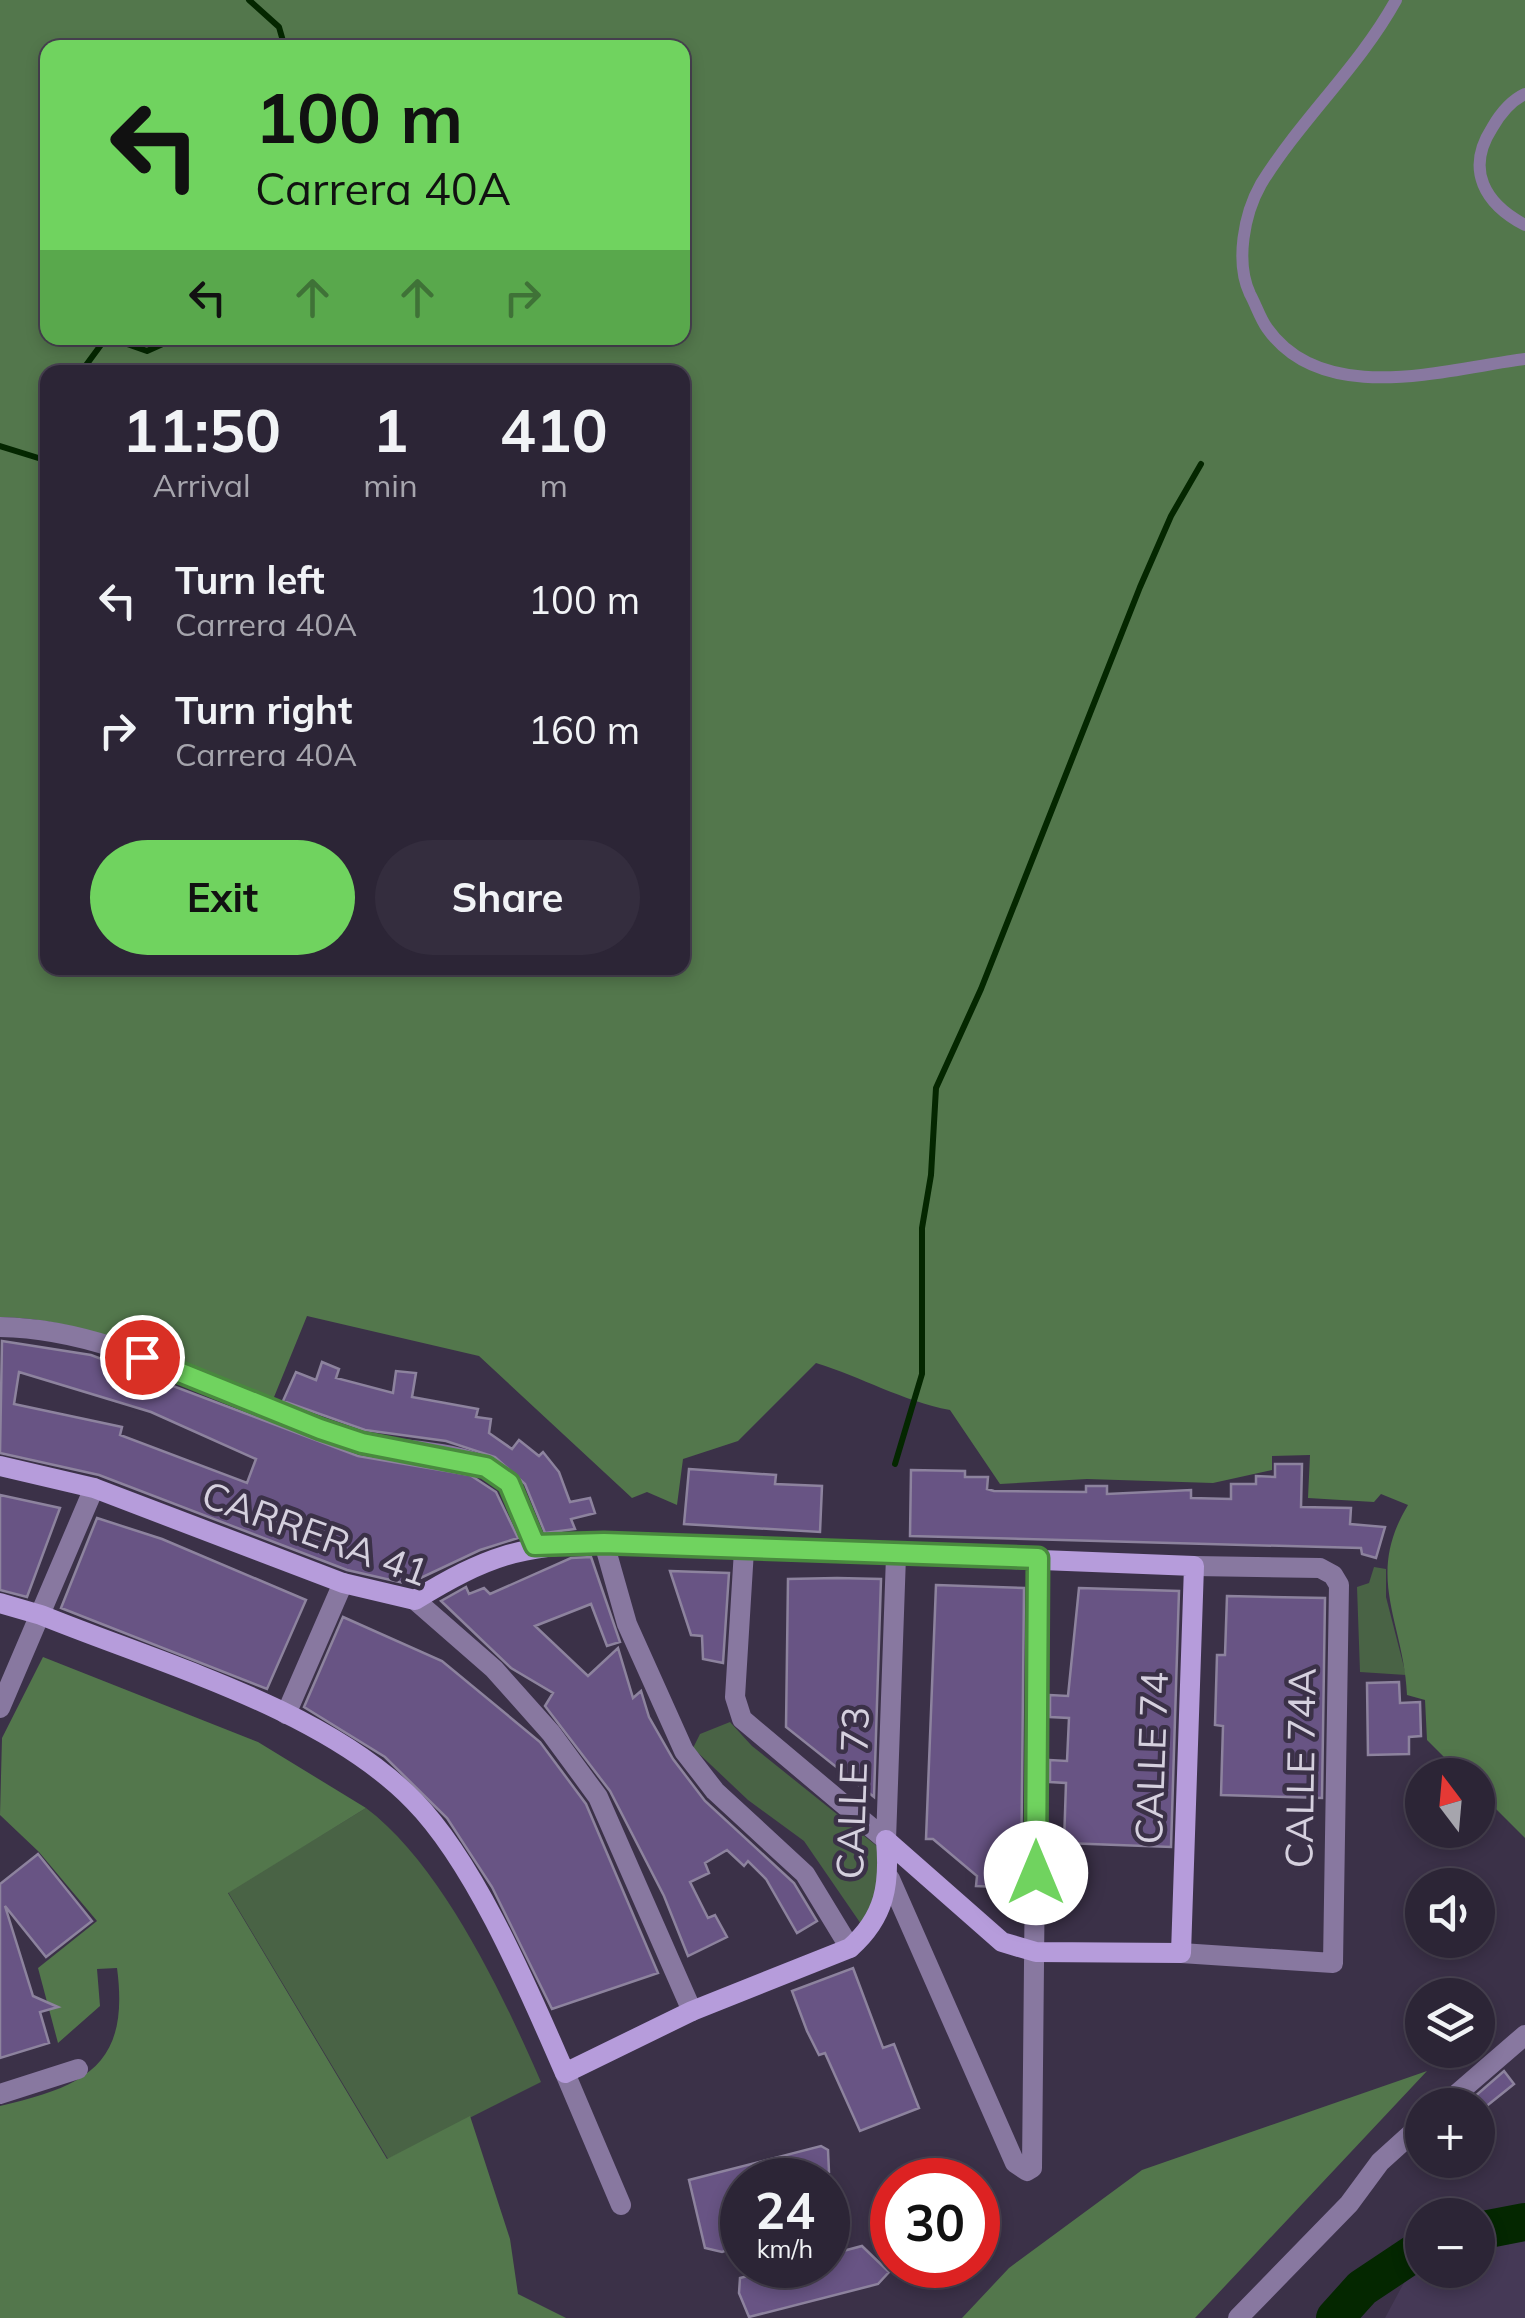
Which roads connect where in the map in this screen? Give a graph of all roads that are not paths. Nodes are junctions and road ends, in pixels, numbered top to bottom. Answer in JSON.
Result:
{"nodes":[{"id":1,"x":1396,"y":0,"type":"edge"},
{"id":2,"x":1525,"y":94,"type":"edge"},
{"id":3,"x":1525,"y":225,"type":"edge"},
{"id":4,"x":1525,"y":359,"type":"edge"},
{"id":5,"x":0,"y":1327,"type":"edge"},
{"id":6,"x":0,"y":1466,"type":"edge"},
{"id":7,"x":94,"y":1488,"type":"junction"},
{"id":8,"x":604,"y":1543,"type":"junction"},
{"id":9,"x":535,"y":1545,"type":"junction"},
{"id":10,"x":744,"y":1550,"type":"junction"},
{"id":11,"x":896,"y":1556,"type":"junction"},
{"id":12,"x":1038,"y":1558,"type":"junction"},
{"id":13,"x":1194,"y":1566,"type":"junction"},
{"id":14,"x":343,"y":1582,"type":"junction"},
{"id":15,"x":414,"y":1600,"type":"junction"},
{"id":16,"x":0,"y":1604,"type":"edge"},
{"id":17,"x":41,"y":1615,"type":"junction"},
{"id":18,"x":0,"y":1708,"type":"edge"},
{"id":19,"x":286,"y":1714,"type":"junction"},
{"id":20,"x":886,"y":1840,"type":"junction"},
{"id":21,"x":890,"y":1879,"type":"junction"},
{"id":22,"x":850,"y":1948,"type":"junction"},
{"id":23,"x":1036,"y":1952,"type":"junction"},
{"id":24,"x":1181,"y":1953,"type":"junction"},
{"id":25,"x":692,"y":2011,"type":"junction"},
{"id":26,"x":1525,"y":2035,"type":"edge"},
{"id":27,"x":78,"y":2069,"type":"dead end"},
{"id":28,"x":566,"y":2073,"type":"junction"},
{"id":29,"x":1464,"y":2088,"type":"edge"},
{"id":30,"x":0,"y":2094,"type":"edge"},
{"id":31,"x":1405,"y":2139,"type":"edge"},
{"id":32,"x":621,"y":2205,"type":"dead end"},
{"id":33,"x":1238,"y":2318,"type":"edge"}],
"edges":[{"from":1,"to":4,"type":"lane"},
{"from":2,"to":3,"type":"lane"},
{"from":5,"to":9,"type":"street"},
{"from":6,"to":7,"type":"street","name":"CARRERA 41"},
{"from":7,"to":14,"type":"street","name":"CARRERA 41"},
{"from":7,"to":17,"type":"street"},
{"from":8,"to":9,"type":"street"},
{"from":8,"to":10,"type":"street"},
{"from":8,"to":22,"type":"street"},
{"from":9,"to":15,"type":"street"},
{"from":10,"to":11,"type":"street"},
{"from":10,"to":20,"type":"street"},
{"from":11,"to":12,"type":"street"},
{"from":11,"to":20,"type":"street","name":"CALLE 73"},
{"from":12,"to":13,"type":"street"},
{"from":12,"to":23,"type":"street"},
{"from":13,"to":24,"type":"street","name":"CALLE 74"},
{"from":13,"to":24,"type":"street","name":"CALLE 74A"},
{"from":14,"to":15,"type":"street","name":"CARRERA 41"},
{"from":14,"to":19,"type":"street"},
{"from":15,"to":25,"type":"street","name":"CARRERA 41"},
{"from":16,"to":17,"type":"street"},
{"from":17,"to":18,"type":"street"},
{"from":17,"to":19,"type":"street"},
{"from":19,"to":28,"type":"street"},
{"from":20,"to":21,"type":"street","name":"CALLE 73"},
{"from":20,"to":23,"type":"street"},
{"from":21,"to":22,"type":"street","name":"CALLE 73"},
{"from":21,"to":23,"type":"street"},
{"from":22,"to":25,"type":"street"},
{"from":23,"to":24,"type":"street"},
{"from":25,"to":28,"type":"street"},
{"from":26,"to":29,"type":"street"},
{"from":27,"to":30,"type":"street"},
{"from":28,"to":32,"type":"street"},
{"from":31,"to":33,"type":"street"}]}
